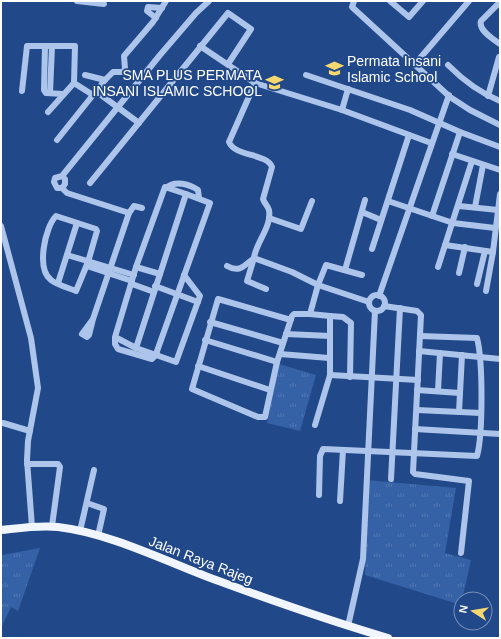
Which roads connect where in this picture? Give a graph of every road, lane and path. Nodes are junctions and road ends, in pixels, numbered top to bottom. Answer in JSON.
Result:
{"nodes":[{"id":1,"x":77,"y":1,"type":"edge"},
{"id":2,"x":166,"y":1,"type":"edge"},
{"id":3,"x":209,"y":1,"type":"edge"},
{"id":4,"x":354,"y":1,"type":"edge"},
{"id":5,"x":390,"y":1,"type":"edge"},
{"id":6,"x":423,"y":1,"type":"edge"},
{"id":7,"x":469,"y":1,"type":"edge"},
{"id":8,"x":87,"y":2,"type":"edge"},
{"id":9,"x":500,"y":2,"type":"edge"},
{"id":10,"x":104,"y":4,"type":"dead end"},
{"id":11,"x":162,"y":8,"type":"junction"},
{"id":12,"x":495,"y":8,"type":"junction"},
{"id":13,"x":500,"y":13,"type":"edge"},
{"id":14,"x":156,"y":18,"type":"junction"},
{"id":15,"x":500,"y":44,"type":"edge"},
{"id":16,"x":45,"y":46,"type":"junction"},
{"id":17,"x":52,"y":46,"type":"junction"},
{"id":18,"x":200,"y":46,"type":"junction"},
{"id":19,"x":499,"y":57,"type":"dead end"},
{"id":20,"x":228,"y":64,"type":"junction"},
{"id":21,"x":415,"y":64,"type":"junction"},
{"id":22,"x":448,"y":65,"type":"dead end"},
{"id":23,"x":85,"y":75,"type":"dead end"},
{"id":24,"x":306,"y":75,"type":"dead end"},
{"id":25,"x":105,"y":80,"type":"junction"},
{"id":26,"x":74,"y":83,"type":"junction"},
{"id":27,"x":255,"y":83,"type":"junction"},
{"id":28,"x":348,"y":89,"type":"junction"},
{"id":29,"x":22,"y":91,"type":"dead end"},
{"id":30,"x":50,"y":93,"type":"junction"},
{"id":31,"x":63,"y":94,"type":"junction"},
{"id":32,"x":95,"y":94,"type":"junction"},
{"id":33,"x":449,"y":95,"type":"junction"},
{"id":34,"x":488,"y":96,"type":"junction"},
{"id":35,"x":500,"y":101,"type":"edge"},
{"id":36,"x":117,"y":107,"type":"junction"},
{"id":37,"x":342,"y":110,"type":"junction"},
{"id":38,"x":48,"y":112,"type":"dead end"},
{"id":39,"x":439,"y":122,"type":"junction"},
{"id":40,"x":139,"y":123,"type":"junction"},
{"id":41,"x":500,"y":125,"type":"edge"},
{"id":42,"x":460,"y":132,"type":"junction"},
{"id":43,"x":409,"y":135,"type":"junction"},
{"id":44,"x":57,"y":140,"type":"dead end"},
{"id":45,"x":431,"y":143,"type":"junction"},
{"id":46,"x":500,"y":146,"type":"edge"},
{"id":47,"x":452,"y":154,"type":"junction"},
{"id":48,"x":472,"y":161,"type":"junction"},
{"id":49,"x":483,"y":165,"type":"junction"},
{"id":50,"x":500,"y":170,"type":"edge"},
{"id":51,"x":62,"y":176,"type":"junction"},
{"id":52,"x":90,"y":183,"type":"dead end"},
{"id":53,"x":62,"y":188,"type":"junction"},
{"id":54,"x":166,"y":188,"type":"junction"},
{"id":55,"x":186,"y":194,"type":"junction"},
{"id":56,"x":500,"y":194,"type":"edge"},
{"id":57,"x":199,"y":198,"type":"junction"},
{"id":58,"x":365,"y":200,"type":"dead end"},
{"id":59,"x":312,"y":201,"type":"dead end"},
{"id":60,"x":388,"y":201,"type":"junction"},
{"id":61,"x":458,"y":206,"type":"junction"},
{"id":62,"x":475,"y":207,"type":"junction"},
{"id":63,"x":142,"y":208,"type":"dead end"},
{"id":64,"x":410,"y":209,"type":"junction"},
{"id":65,"x":498,"y":210,"type":"junction"},
{"id":66,"x":362,"y":212,"type":"junction"},
{"id":67,"x":129,"y":213,"type":"junction"},
{"id":68,"x":432,"y":216,"type":"junction"},
{"id":69,"x":269,"y":218,"type":"junction"},
{"id":70,"x":381,"y":220,"type":"junction"},
{"id":71,"x":77,"y":223,"type":"junction"},
{"id":72,"x":453,"y":223,"type":"junction"},
{"id":73,"x":1,"y":226,"type":"edge"},
{"id":74,"x":495,"y":228,"type":"junction"},
{"id":75,"x":445,"y":245,"type":"junction"},
{"id":76,"x":465,"y":247,"type":"junction"},
{"id":77,"x":372,"y":249,"type":"dead end"},
{"id":78,"x":486,"y":251,"type":"junction"},
{"id":79,"x":492,"y":252,"type":"junction"},
{"id":80,"x":67,"y":254,"type":"junction"},
{"id":81,"x":254,"y":258,"type":"junction"},
{"id":82,"x":87,"y":264,"type":"junction"},
{"id":83,"x":227,"y":266,"type":"dead end"},
{"id":84,"x":136,"y":267,"type":"junction"},
{"id":85,"x":438,"y":267,"type":"dead end"},
{"id":86,"x":344,"y":270,"type":"junction"},
{"id":87,"x":110,"y":271,"type":"junction"},
{"id":88,"x":459,"y":273,"type":"dead end"},
{"id":89,"x":160,"y":274,"type":"junction"},
{"id":90,"x":184,"y":275,"type":"junction"},
{"id":91,"x":362,"y":275,"type":"dead end"},
{"id":92,"x":133,"y":280,"type":"junction"},
{"id":93,"x":58,"y":283,"type":"junction"},
{"id":94,"x":477,"y":284,"type":"dead end"},
{"id":95,"x":318,"y":285,"type":"junction"},
{"id":96,"x":154,"y":289,"type":"junction"},
{"id":97,"x":266,"y":290,"type":"dead end"},
{"id":98,"x":486,"y":291,"type":"dead end"},
{"id":99,"x":176,"y":295,"type":"junction"},
{"id":100,"x":379,"y":296,"type":"junction"},
{"id":101,"x":198,"y":302,"type":"junction"},
{"id":102,"x":370,"y":302,"type":"junction"},
{"id":103,"x":384,"y":306,"type":"junction"},
{"id":104,"x":400,"y":308,"type":"junction"},
{"id":105,"x":375,"y":311,"type":"junction"},
{"id":106,"x":310,"y":314,"type":"junction"},
{"id":107,"x":330,"y":316,"type":"junction"},
{"id":108,"x":93,"y":319,"type":"dead end"},
{"id":109,"x":291,"y":320,"type":"junction"},
{"id":110,"x":210,"y":322,"type":"junction"},
{"id":111,"x":286,"y":334,"type":"junction"},
{"id":112,"x":330,"y":336,"type":"junction"},
{"id":113,"x":420,"y":336,"type":"junction"},
{"id":114,"x":115,"y":339,"type":"junction"},
{"id":115,"x":205,"y":340,"type":"junction"},
{"id":116,"x":283,"y":343,"type":"junction"},
{"id":117,"x":136,"y":348,"type":"junction"},
{"id":118,"x":419,"y":351,"type":"junction"},
{"id":119,"x":440,"y":353,"type":"junction"},
{"id":120,"x":157,"y":354,"type":"junction"},
{"id":121,"x":280,"y":354,"type":"junction"},
{"id":122,"x":462,"y":355,"type":"junction"},
{"id":123,"x":330,"y":358,"type":"junction"},
{"id":124,"x":481,"y":358,"type":"junction"},
{"id":125,"x":500,"y":359,"type":"edge"},
{"id":126,"x":277,"y":362,"type":"junction"},
{"id":127,"x":198,"y":366,"type":"junction"},
{"id":128,"x":330,"y":375,"type":"junction"},
{"id":129,"x":350,"y":376,"type":"junction"},
{"id":130,"x":372,"y":377,"type":"junction"},
{"id":131,"x":396,"y":379,"type":"junction"},
{"id":132,"x":418,"y":380,"type":"junction"},
{"id":133,"x":270,"y":390,"type":"junction"},
{"id":134,"x":417,"y":390,"type":"junction"},
{"id":135,"x":438,"y":391,"type":"junction"},
{"id":136,"x":460,"y":393,"type":"junction"},
{"id":137,"x":416,"y":410,"type":"junction"},
{"id":138,"x":459,"y":412,"type":"junction"},
{"id":139,"x":481,"y":413,"type":"junction"},
{"id":140,"x":3,"y":423,"type":"dead end"},
{"id":141,"x":315,"y":426,"type":"dead end"},
{"id":142,"x":415,"y":429,"type":"junction"},
{"id":143,"x":30,"y":431,"type":"junction"},
{"id":144,"x":479,"y":433,"type":"junction"},
{"id":145,"x":500,"y":434,"type":"edge"},
{"id":146,"x":343,"y":450,"type":"junction"},
{"id":147,"x":367,"y":451,"type":"junction"},
{"id":148,"x":392,"y":452,"type":"junction"},
{"id":149,"x":414,"y":453,"type":"junction"},
{"id":150,"x":27,"y":464,"type":"junction"},
{"id":151,"x":94,"y":470,"type":"dead end"},
{"id":152,"x":391,"y":479,"type":"dead end"},
{"id":153,"x":319,"y":495,"type":"dead end"},
{"id":154,"x":340,"y":501,"type":"dead end"},
{"id":155,"x":86,"y":503,"type":"junction"},
{"id":156,"x":52,"y":526,"type":"junction"},
{"id":157,"x":32,"y":527,"type":"junction"},
{"id":158,"x":1,"y":530,"type":"edge"},
{"id":159,"x":80,"y":531,"type":"junction"},
{"id":160,"x":98,"y":536,"type":"junction"},
{"id":161,"x":461,"y":553,"type":"dead end"},
{"id":162,"x":348,"y":626,"type":"junction"},
{"id":163,"x":388,"y":638,"type":"edge"}],
"edges":[{"from":1,"to":8,"type":"street"},
{"from":2,"to":11,"type":"street"},
{"from":3,"to":36,"type":"street"},
{"from":4,"to":21,"type":"street"},
{"from":5,"to":6,"type":"street"},
{"from":7,"to":21,"type":"street"},
{"from":8,"to":10,"type":"street"},
{"from":9,"to":12,"type":"street"},
{"from":11,"to":14,"type":"street"},
{"from":11,"to":14,"type":"street"},
{"from":12,"to":13,"type":"street"},
{"from":12,"to":15,"type":"street"},
{"from":14,"to":25,"type":"street"},
{"from":16,"to":17,"type":"street"},
{"from":16,"to":29,"type":"street"},
{"from":16,"to":30,"type":"street"},
{"from":17,"to":26,"type":"street"},
{"from":17,"to":30,"type":"street"},
{"from":18,"to":20,"type":"street"},
{"from":18,"to":20,"type":"street"},
{"from":18,"to":40,"type":"street"},
{"from":19,"to":34,"type":"street"},
{"from":20,"to":27,"type":"street"},
{"from":21,"to":33,"type":"street"},
{"from":22,"to":34,"type":"street"},
{"from":23,"to":25,"type":"street"},
{"from":24,"to":28,"type":"street"},
{"from":25,"to":32,"type":"street"},
{"from":26,"to":31,"type":"street"},
{"from":26,"to":32,"type":"street"},
{"from":27,"to":37,"type":"street"},
{"from":27,"to":69,"type":"street"},
{"from":28,"to":37,"type":"street"},
{"from":28,"to":39,"type":"street"},
{"from":30,"to":31,"type":"street"},
{"from":31,"to":38,"type":"street"},
{"from":32,"to":36,"type":"street"},
{"from":32,"to":44,"type":"street"},
{"from":33,"to":39,"type":"street"},
{"from":33,"to":41,"type":"street"},
{"from":34,"to":35,"type":"street"},
{"from":36,"to":40,"type":"street"},
{"from":36,"to":51,"type":"street"},
{"from":37,"to":43,"type":"street"},
{"from":39,"to":42,"type":"street"},
{"from":39,"to":45,"type":"street"},
{"from":40,"to":52,"type":"street"},
{"from":42,"to":46,"type":"street"},
{"from":42,"to":47,"type":"street"},
{"from":43,"to":45,"type":"street"},
{"from":43,"to":60,"type":"street"},
{"from":45,"to":64,"type":"street"},
{"from":47,"to":48,"type":"street"},
{"from":47,"to":68,"type":"street"},
{"from":48,"to":49,"type":"street"},
{"from":48,"to":61,"type":"street"},
{"from":49,"to":50,"type":"street"},
{"from":49,"to":62,"type":"street"},
{"from":51,"to":53,"type":"street"},
{"from":51,"to":53,"type":"street"},
{"from":53,"to":67,"type":"street"},
{"from":54,"to":55,"type":"street"},
{"from":54,"to":57,"type":"street"},
{"from":54,"to":84,"type":"street"},
{"from":55,"to":57,"type":"street"},
{"from":55,"to":89,"type":"street"},
{"from":56,"to":65,"type":"street"},
{"from":57,"to":90,"type":"street"},
{"from":58,"to":66,"type":"street"},
{"from":59,"to":69,"type":"street"},
{"from":60,"to":64,"type":"street"},
{"from":60,"to":70,"type":"street"},
{"from":61,"to":62,"type":"street"},
{"from":61,"to":72,"type":"street"},
{"from":62,"to":65,"type":"street"},
{"from":63,"to":67,"type":"street"},
{"from":64,"to":68,"type":"street"},
{"from":64,"to":100,"type":"street"},
{"from":65,"to":74,"type":"street"},
{"from":66,"to":70,"type":"street"},
{"from":66,"to":86,"type":"street"},
{"from":67,"to":87,"type":"street"},
{"from":68,"to":72,"type":"street"},
{"from":69,"to":81,"type":"street"},
{"from":70,"to":77,"type":"street"},
{"from":71,"to":80,"type":"street"},
{"from":71,"to":82,"type":"street"},
{"from":71,"to":93,"type":"street"},
{"from":72,"to":74,"type":"street"},
{"from":72,"to":75,"type":"street"},
{"from":73,"to":143,"type":"street"},
{"from":74,"to":79,"type":"street"},
{"from":75,"to":76,"type":"street"},
{"from":75,"to":85,"type":"street"},
{"from":76,"to":78,"type":"street"},
{"from":76,"to":88,"type":"street"},
{"from":78,"to":79,"type":"street"},
{"from":78,"to":94,"type":"street"},
{"from":79,"to":98,"type":"street"},
{"from":80,"to":82,"type":"street"},
{"from":80,"to":93,"type":"street"},
{"from":81,"to":83,"type":"street"},
{"from":81,"to":95,"type":"street"},
{"from":81,"to":97,"type":"street"},
{"from":82,"to":87,"type":"street"},
{"from":82,"to":93,"type":"street"},
{"from":84,"to":89,"type":"street"},
{"from":84,"to":92,"type":"street"},
{"from":86,"to":91,"type":"street"},
{"from":86,"to":95,"type":"street"},
{"from":87,"to":92,"type":"street"},
{"from":87,"to":108,"type":"street"},
{"from":89,"to":96,"type":"street"},
{"from":90,"to":99,"type":"street"},
{"from":90,"to":101,"type":"street"},
{"from":92,"to":96,"type":"street"},
{"from":92,"to":114,"type":"street"},
{"from":95,"to":102,"type":"street"},
{"from":95,"to":106,"type":"street"},
{"from":96,"to":99,"type":"street"},
{"from":96,"to":117,"type":"street"},
{"from":99,"to":101,"type":"street"},
{"from":99,"to":120,"type":"street"},
{"from":100,"to":102,"type":"street"},
{"from":100,"to":103,"type":"street"},
{"from":101,"to":120,"type":"street"},
{"from":102,"to":105,"type":"street"},
{"from":103,"to":104,"type":"street"},
{"from":103,"to":105,"type":"street"},
{"from":104,"to":113,"type":"street"},
{"from":104,"to":131,"type":"street"},
{"from":105,"to":130,"type":"street"},
{"from":106,"to":107,"type":"street"},
{"from":106,"to":109,"type":"street"},
{"from":107,"to":112,"type":"street"},
{"from":107,"to":129,"type":"street"},
{"from":109,"to":110,"type":"street"},
{"from":109,"to":111,"type":"street"},
{"from":110,"to":115,"type":"street"},
{"from":110,"to":116,"type":"street"},
{"from":111,"to":112,"type":"street"},
{"from":111,"to":116,"type":"street"},
{"from":112,"to":123,"type":"street"},
{"from":113,"to":118,"type":"street"},
{"from":113,"to":124,"type":"street"},
{"from":114,"to":117,"type":"street"},
{"from":114,"to":120,"type":"street"},
{"from":115,"to":126,"type":"street"},
{"from":115,"to":127,"type":"street"},
{"from":116,"to":121,"type":"street"},
{"from":117,"to":120,"type":"street"},
{"from":118,"to":119,"type":"street"},
{"from":118,"to":132,"type":"street"},
{"from":119,"to":122,"type":"street"},
{"from":119,"to":135,"type":"street"},
{"from":121,"to":123,"type":"street"},
{"from":121,"to":126,"type":"street"},
{"from":122,"to":124,"type":"street"},
{"from":122,"to":136,"type":"street"},
{"from":123,"to":128,"type":"street"},
{"from":124,"to":125,"type":"street"},
{"from":124,"to":139,"type":"street"},
{"from":126,"to":133,"type":"street"},
{"from":127,"to":133,"type":"street"},
{"from":127,"to":133,"type":"street"},
{"from":128,"to":129,"type":"street"},
{"from":128,"to":141,"type":"street"},
{"from":129,"to":130,"type":"street"},
{"from":130,"to":131,"type":"street"},
{"from":130,"to":147,"type":"street"},
{"from":131,"to":132,"type":"street"},
{"from":131,"to":148,"type":"street"},
{"from":132,"to":134,"type":"street"},
{"from":134,"to":135,"type":"street"},
{"from":134,"to":137,"type":"street"},
{"from":135,"to":136,"type":"street"},
{"from":136,"to":138,"type":"street"},
{"from":137,"to":138,"type":"street"},
{"from":137,"to":142,"type":"street"},
{"from":138,"to":139,"type":"street"},
{"from":139,"to":144,"type":"street"},
{"from":140,"to":143,"type":"street"},
{"from":142,"to":144,"type":"street"},
{"from":142,"to":149,"type":"street"},
{"from":143,"to":150,"type":"street"},
{"from":144,"to":145,"type":"street"},
{"from":144,"to":149,"type":"street"},
{"from":146,"to":147,"type":"street"},
{"from":146,"to":153,"type":"street"},
{"from":146,"to":154,"type":"street"},
{"from":147,"to":148,"type":"street"},
{"from":147,"to":162,"type":"street"},
{"from":148,"to":149,"type":"street"},
{"from":148,"to":152,"type":"street"},
{"from":149,"to":161,"type":"street"},
{"from":150,"to":156,"type":"street"},
{"from":150,"to":157,"type":"street"},
{"from":151,"to":155,"type":"street"},
{"from":155,"to":159,"type":"street"},
{"from":155,"to":160,"type":"street"},
{"from":156,"to":157,"type":"main road","name":"Jalan Raya Rajeg"},
{"from":156,"to":159,"type":"main road","name":"Jalan Raya Rajeg"},
{"from":157,"to":158,"type":"main road","name":"Jalan Raya Rajeg"},
{"from":159,"to":160,"type":"main road","name":"Jalan Raya Rajeg"},
{"from":160,"to":162,"type":"main road","name":"Jalan Raya Rajeg"},
{"from":162,"to":163,"type":"main road","name":"Jalan Raya Rajeg"}]}
